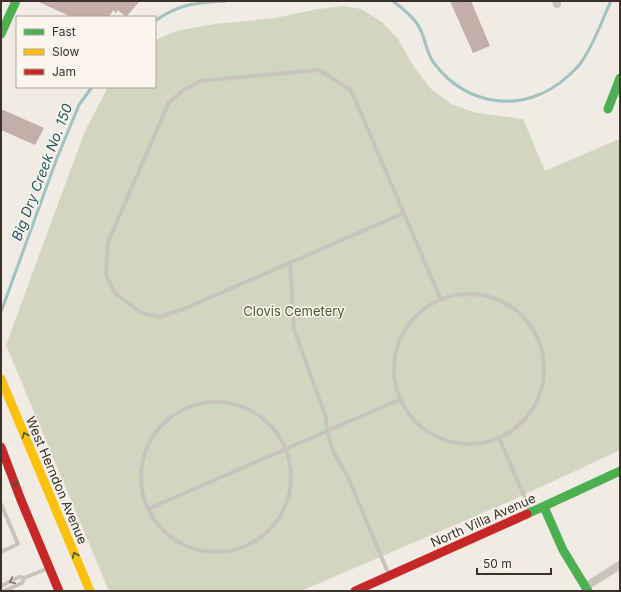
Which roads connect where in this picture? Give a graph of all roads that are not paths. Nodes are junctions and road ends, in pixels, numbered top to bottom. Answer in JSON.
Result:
{"nodes":[{"id":1,"x":16,"y":1,"type":"edge"},
{"id":2,"x":1,"y":34,"type":"edge"},
{"id":3,"x":620,"y":78,"type":"edge"},
{"id":4,"x":608,"y":109,"type":"dead end"},
{"id":5,"x":404,"y":214,"type":"junction"},
{"id":6,"x":290,"y":263,"type":"junction"},
{"id":7,"x":441,"y":300,"type":"junction"},
{"id":8,"x":1,"y":379,"type":"edge"},
{"id":9,"x":401,"y":399,"type":"junction"},
{"id":10,"x":327,"y":431,"type":"junction"},
{"id":11,"x":498,"y":438,"type":"junction"},
{"id":12,"x":1,"y":447,"type":"edge"},
{"id":13,"x":285,"y":449,"type":"junction"},
{"id":14,"x":620,"y":471,"type":"edge"},
{"id":15,"x":1,"y":504,"type":"edge"},
{"id":16,"x":544,"y":507,"type":"junction"},
{"id":17,"x":148,"y":509,"type":"junction"},
{"id":18,"x":532,"y":512,"type":"junction"},
{"id":19,"x":1,"y":552,"type":"edge"},
{"id":20,"x":620,"y":564,"type":"edge"},
{"id":21,"x":49,"y":568,"type":"junction"},
{"id":22,"x":389,"y":575,"type":"junction"},
{"id":23,"x":24,"y":578,"type":"junction"},
{"id":24,"x":1,"y":586,"type":"edge"},
{"id":25,"x":586,"y":589,"type":"edge"},
{"id":26,"x":4,"y":591,"type":"edge"},
{"id":27,"x":59,"y":591,"type":"edge"},
{"id":28,"x":90,"y":591,"type":"edge"},
{"id":29,"x":355,"y":591,"type":"edge"}],
"edges":[{"from":1,"to":2,"type":"main road"},
{"from":3,"to":4,"type":"main road"},
{"from":5,"to":6,"type":"lane"},
{"from":5,"to":6,"type":"lane"},
{"from":5,"to":7,"type":"lane"},
{"from":6,"to":10,"type":"lane"},
{"from":7,"to":9,"type":"lane"},
{"from":7,"to":11,"type":"lane"},
{"from":28,"to":8,"type":"main road","name":"West Herndon Avenue","one_way":true},
{"from":9,"to":10,"type":"lane"},
{"from":9,"to":11,"type":"lane"},
{"from":10,"to":13,"type":"lane"},
{"from":10,"to":22,"type":"lane"},
{"from":11,"to":18,"type":"lane"},
{"from":12,"to":21,"type":"main road","one_way":true},
{"from":13,"to":17,"type":"lane"},
{"from":13,"to":17,"type":"lane"},
{"from":13,"to":17,"type":"lane"},
{"from":14,"to":16,"type":"main road","name":"North Villa Avenue"},
{"from":15,"to":19,"type":"lane"},
{"from":16,"to":18,"type":"main road","name":"North Villa Avenue"},
{"from":16,"to":25,"type":"main road"},
{"from":18,"to":22,"type":"main road","name":"North Villa Avenue"},
{"from":20,"to":25,"type":"street"},
{"from":21,"to":23,"type":"lane"},
{"from":21,"to":27,"type":"main road"},
{"from":22,"to":29,"type":"main road","name":"North Villa Avenue"},
{"from":23,"to":24,"type":"lane","one_way":true},
{"from":23,"to":26,"type":"lane"}]}
